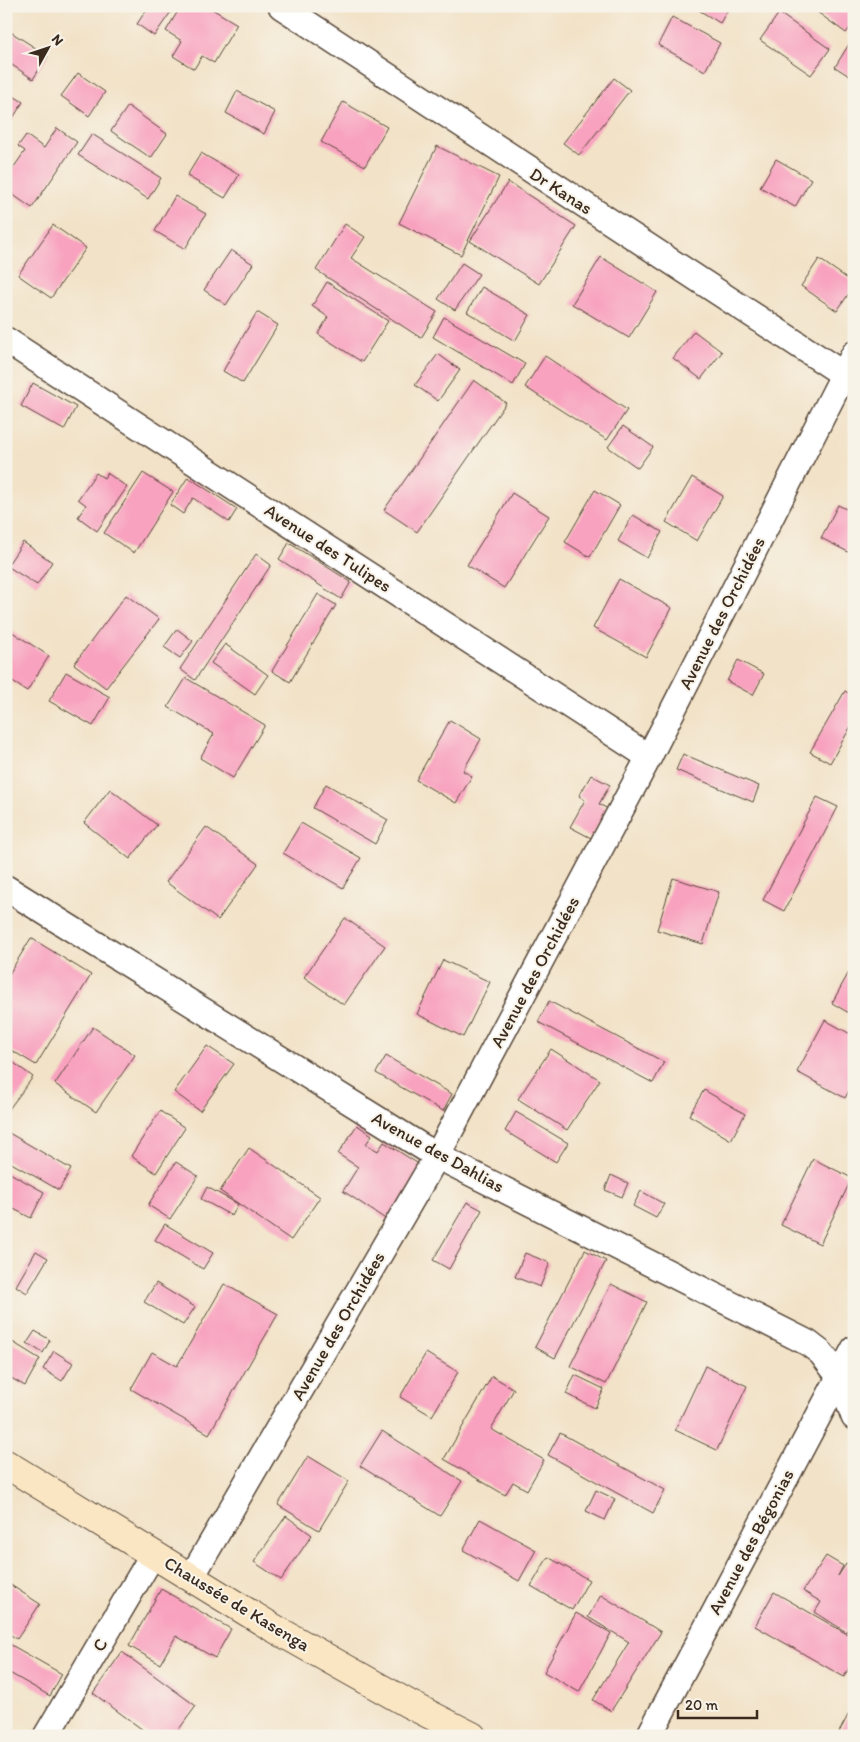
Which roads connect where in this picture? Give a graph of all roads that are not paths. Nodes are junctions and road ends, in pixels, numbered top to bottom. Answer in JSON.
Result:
{"nodes":[{"id":1,"x":281,"y":6,"type":"edge"},
{"id":2,"x":6,"y":340,"type":"edge"},
{"id":3,"x":848,"y":364,"type":"edge"},
{"id":4,"x":649,"y":757,"type":"junction"},
{"id":5,"x":6,"y":888,"type":"edge"},
{"id":6,"x":437,"y":1156,"type":"junction"},
{"id":7,"x":854,"y":1348,"type":"edge"},
{"id":8,"x":839,"y":1376,"type":"junction"},
{"id":9,"x":854,"y":1417,"type":"edge"},
{"id":10,"x":6,"y":1464,"type":"edge"},
{"id":11,"x":153,"y":1554,"type":"junction"},
{"id":12,"x":191,"y":1578,"type":"junction"},
{"id":13,"x":46,"y":1736,"type":"edge"},
{"id":14,"x":472,"y":1736,"type":"edge"},
{"id":15,"x":649,"y":1736,"type":"edge"}],
"edges":[{"from":1,"to":3,"type":"street","name":"Dr Kanas"},
{"from":2,"to":4,"type":"street","name":"Avenue des Tulipes"},
{"from":3,"to":4,"type":"street","name":"Avenue des Orchidées"},
{"from":4,"to":6,"type":"street","name":"Avenue des Orchidées"},
{"from":5,"to":6,"type":"street","name":"Avenue des Dahlias"},
{"from":6,"to":8,"type":"street","name":"Avenue des Dahlias"},
{"from":6,"to":12,"type":"street","name":"Avenue des Orchidées"},
{"from":7,"to":8,"type":"street","name":"Avenue des Bégonias"},
{"from":8,"to":9,"type":"street","name":"Avenue des Dahlias"},
{"from":8,"to":15,"type":"street","name":"Avenue des Bégonias"},
{"from":10,"to":11,"type":"main road","name":"Chaussée de Kasenga"},
{"from":11,"to":12,"type":"main road","name":"Chaussée de Kasenga"},
{"from":11,"to":13,"type":"street","name":"C"},
{"from":12,"to":14,"type":"main road","name":"Chaussée de Kasenga"}]}
